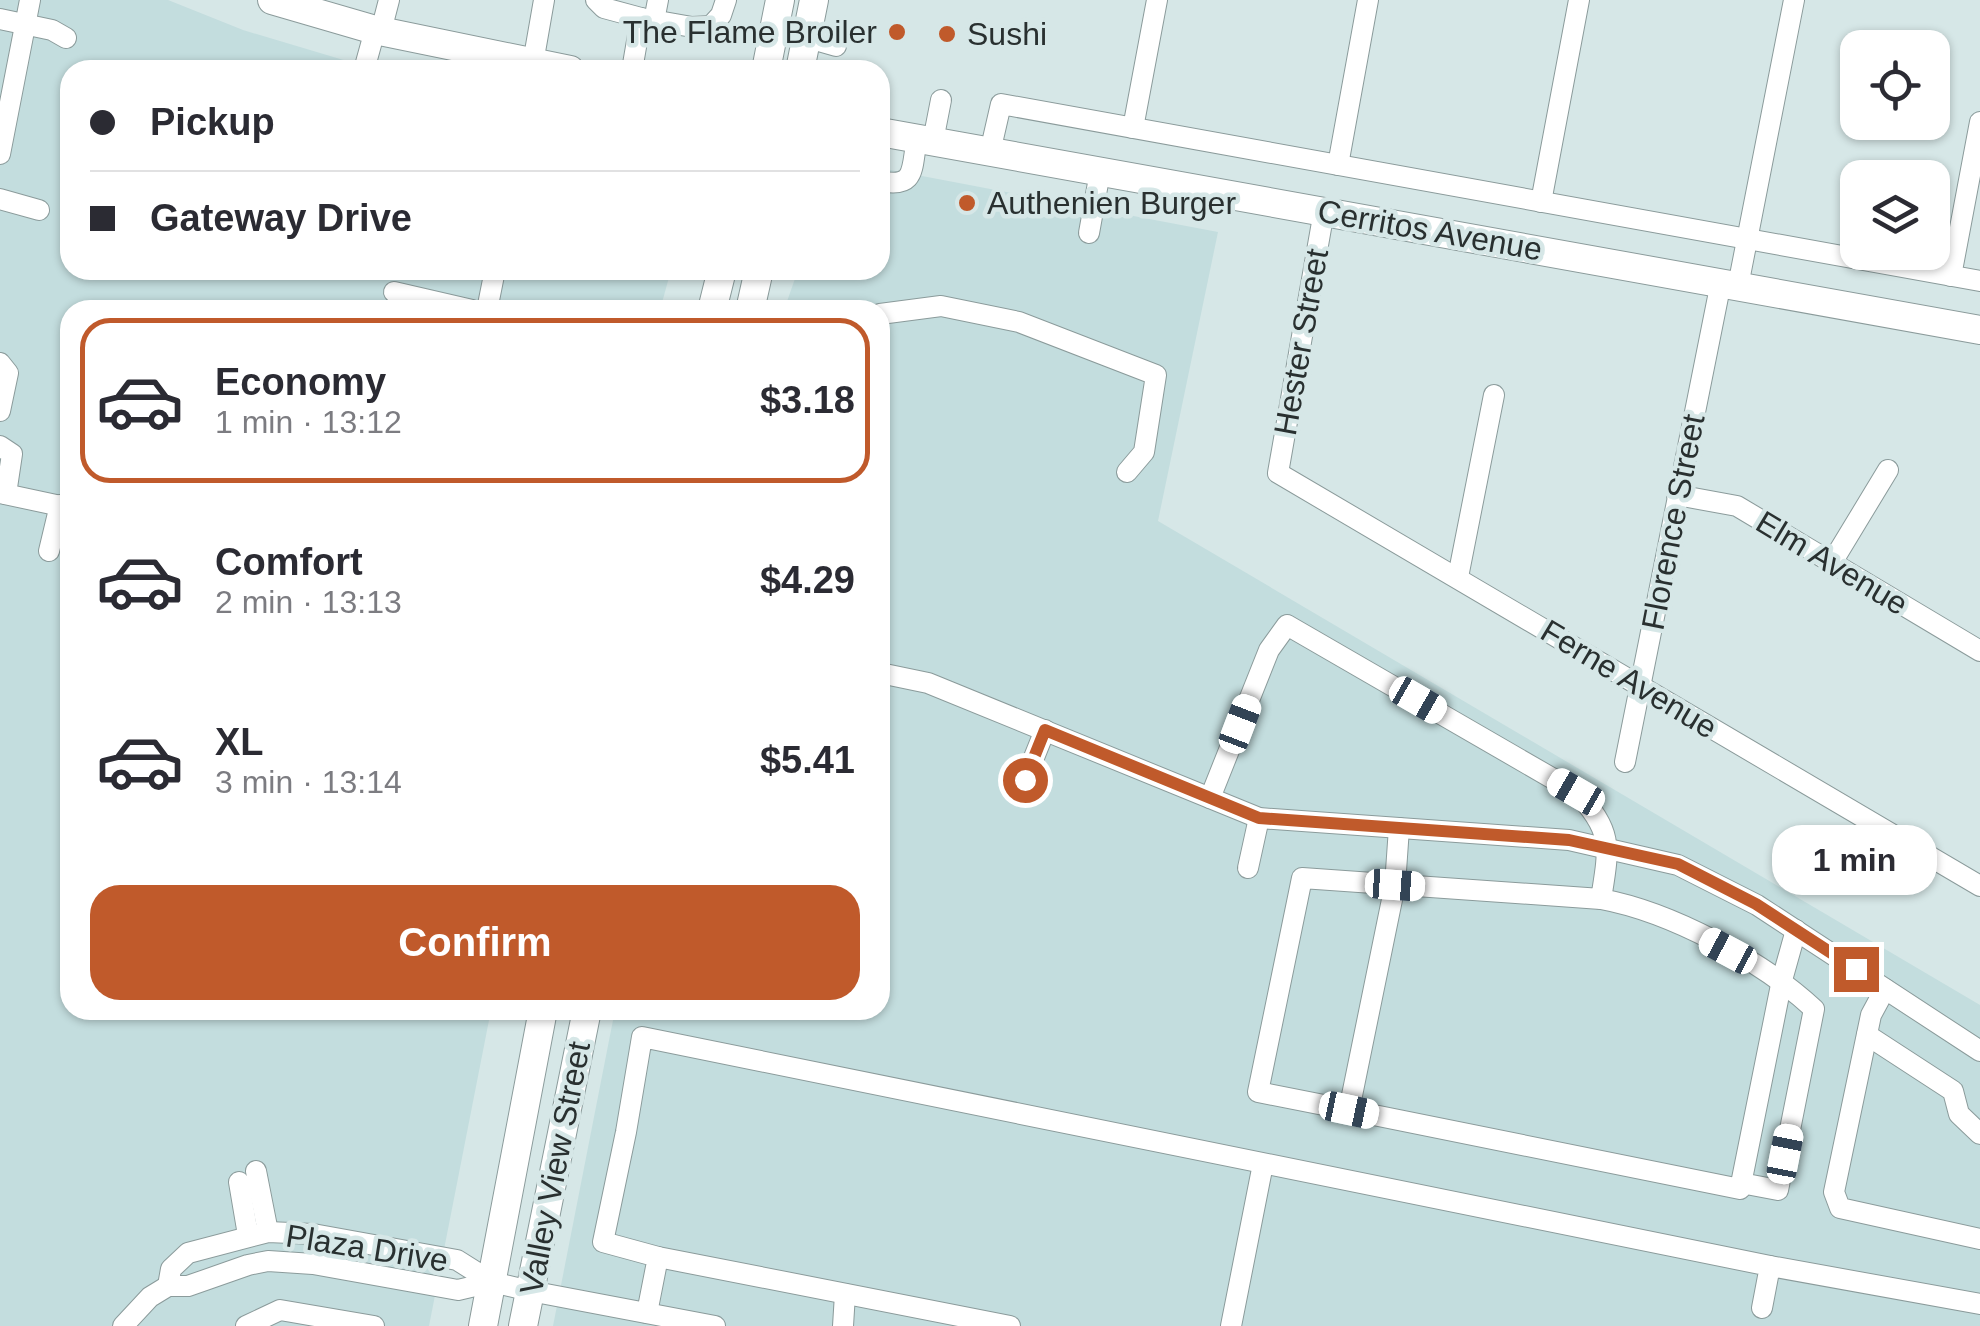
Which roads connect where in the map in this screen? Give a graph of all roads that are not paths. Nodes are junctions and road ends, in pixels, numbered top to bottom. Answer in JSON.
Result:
{"nodes":[{"id":1,"x":30,"y":0,"type":"edge"},
{"id":2,"x":388,"y":0,"type":"edge"},
{"id":3,"x":544,"y":0,"type":"edge"},
{"id":4,"x":596,"y":0,"type":"edge"},
{"id":5,"x":726,"y":0,"type":"edge"},
{"id":6,"x":780,"y":0,"type":"edge"},
{"id":7,"x":814,"y":0,"type":"edge"},
{"id":8,"x":1157,"y":0,"type":"edge"},
{"id":9,"x":1368,"y":0,"type":"edge"},
{"id":10,"x":1579,"y":0,"type":"edge"},
{"id":11,"x":1794,"y":0,"type":"edge"},
{"id":12,"x":286,"y":2,"type":"edge"},
{"id":13,"x":651,"y":13,"type":"edge"},
{"id":14,"x":0,"y":20,"type":"edge"},
{"id":15,"x":25,"y":24,"type":"junction"},
{"id":16,"x":378,"y":31,"type":"junction"},
{"id":17,"x":66,"y":38,"type":"dead end"},
{"id":18,"x":808,"y":38,"type":"junction"},
{"id":19,"x":836,"y":46,"type":"dead end"},
{"id":20,"x":368,"y":60,"type":"edge"},
{"id":21,"x":508,"y":60,"type":"edge"},
{"id":22,"x":540,"y":60,"type":"edge"},
{"id":23,"x":635,"y":60,"type":"edge"},
{"id":24,"x":768,"y":60,"type":"edge"},
{"id":25,"x":802,"y":60,"type":"edge"},
{"id":26,"x":940,"y":100,"type":"dead end"},
{"id":27,"x":1980,"y":122,"type":"edge"},
{"id":28,"x":1134,"y":128,"type":"junction"},
{"id":29,"x":890,"y":134,"type":"edge"},
{"id":30,"x":925,"y":140,"type":"junction"},
{"id":31,"x":990,"y":152,"type":"junction"},
{"id":32,"x":0,"y":154,"type":"edge"},
{"id":33,"x":1338,"y":165,"type":"junction"},
{"id":34,"x":1100,"y":172,"type":"junction"},
{"id":35,"x":890,"y":184,"type":"edge"},
{"id":36,"x":0,"y":199,"type":"edge"},
{"id":37,"x":1542,"y":202,"type":"junction"},
{"id":38,"x":39,"y":210,"type":"dead end"},
{"id":39,"x":1324,"y":212,"type":"junction"},
{"id":40,"x":1088,"y":233,"type":"dead end"},
{"id":41,"x":1750,"y":239,"type":"junction"},
{"id":42,"x":1952,"y":276,"type":"junction"},
{"id":43,"x":1980,"y":282,"type":"edge"},
{"id":44,"x":1730,"y":284,"type":"junction"},
{"id":45,"x":394,"y":292,"type":"dead end"},
{"id":46,"x":429,"y":300,"type":"edge"},
{"id":47,"x":890,"y":313,"type":"edge"},
{"id":48,"x":1980,"y":330,"type":"edge"},
{"id":49,"x":0,"y":363,"type":"edge"},
{"id":50,"x":1494,"y":395,"type":"dead end"},
{"id":51,"x":0,"y":411,"type":"edge"},
{"id":52,"x":0,"y":446,"type":"edge"},
{"id":53,"x":1888,"y":470,"type":"dead end"},
{"id":54,"x":1128,"y":472,"type":"dead end"},
{"id":55,"x":1278,"y":474,"type":"joint"},
{"id":56,"x":3,"y":493,"type":"edge"},
{"id":57,"x":1678,"y":494,"type":"junction"},
{"id":58,"x":60,"y":505,"type":"edge"},
{"id":59,"x":60,"y":521,"type":"edge"},
{"id":60,"x":50,"y":551,"type":"dead end"},
{"id":61,"x":1831,"y":564,"type":"junction"},
{"id":62,"x":1458,"y":577,"type":"junction"},
{"id":63,"x":1980,"y":651,"type":"edge"},
{"id":64,"x":890,"y":675,"type":"edge"},
{"id":65,"x":1640,"y":686,"type":"junction"},
{"id":66,"x":1045,"y":730,"type":"junction"},
{"id":67,"x":1625,"y":762,"type":"dead end"},
{"id":68,"x":1025,"y":780,"type":"dead end"},
{"id":69,"x":1210,"y":798,"type":"junction"},
{"id":70,"x":1259,"y":818,"type":"junction"},
{"id":71,"x":1400,"y":828,"type":"junction"},
{"id":72,"x":1609,"y":848,"type":"junction"},
{"id":73,"x":1248,"y":868,"type":"dead end"},
{"id":74,"x":1395,"y":885,"type":"junction"},
{"id":75,"x":1980,"y":886,"type":"edge"},
{"id":76,"x":1600,"y":899,"type":"junction"},
{"id":77,"x":1796,"y":930,"type":"junction"},
{"id":78,"x":1782,"y":980,"type":"junction"},
{"id":79,"x":1885,"y":989,"type":"junction"},
{"id":80,"x":540,"y":1020,"type":"edge"},
{"id":81,"x":584,"y":1020,"type":"edge"},
{"id":82,"x":1867,"y":1035,"type":"junction"},
{"id":83,"x":1980,"y":1051,"type":"edge"},
{"id":84,"x":1349,"y":1110,"type":"junction"},
{"id":85,"x":1980,"y":1134,"type":"edge"},
{"id":86,"x":1263,"y":1164,"type":"junction"},
{"id":87,"x":247,"y":1176,"type":"dead end"},
{"id":88,"x":1741,"y":1183,"type":"junction"},
{"id":89,"x":258,"y":1234,"type":"junction"},
{"id":90,"x":1980,"y":1239,"type":"edge"},
{"id":91,"x":658,"y":1257,"type":"junction"},
{"id":92,"x":1770,"y":1266,"type":"junction"},
{"id":93,"x":492,"y":1282,"type":"junction"},
{"id":94,"x":168,"y":1286,"type":"junction"},
{"id":95,"x":530,"y":1290,"type":"junction"},
{"id":96,"x":845,"y":1294,"type":"junction"},
{"id":97,"x":1980,"y":1304,"type":"edge"},
{"id":98,"x":1762,"y":1308,"type":"dead end"},
{"id":99,"x":647,"y":1313,"type":"junction"},
{"id":100,"x":123,"y":1326,"type":"edge"},
{"id":101,"x":246,"y":1326,"type":"edge"},
{"id":102,"x":374,"y":1326,"type":"edge"},
{"id":103,"x":483,"y":1326,"type":"edge"},
{"id":104,"x":523,"y":1326,"type":"edge"},
{"id":105,"x":715,"y":1326,"type":"edge"},
{"id":106,"x":842,"y":1326,"type":"edge"},
{"id":107,"x":1010,"y":1326,"type":"edge"},
{"id":108,"x":1230,"y":1326,"type":"edge"}],
"edges":[{"from":1,"to":15,"type":"street"},
{"from":2,"to":16,"type":"street"},
{"from":3,"to":22,"type":"street"},
{"from":4,"to":13,"type":"street"},
{"from":5,"to":13,"type":"street"},
{"from":6,"to":24,"type":"main road"},
{"from":7,"to":18,"type":"main road"},
{"from":8,"to":28,"type":"street"},
{"from":9,"to":33,"type":"street"},
{"from":10,"to":37,"type":"street"},
{"from":11,"to":41,"type":"street","name":"Florence Street"},
{"from":12,"to":16,"type":"main road"},
{"from":13,"to":23,"type":"street"},
{"from":14,"to":15,"type":"street"},
{"from":15,"to":17,"type":"street"},
{"from":15,"to":32,"type":"street"},
{"from":16,"to":20,"type":"street"},
{"from":16,"to":21,"type":"main road"},
{"from":18,"to":19,"type":"street"},
{"from":18,"to":25,"type":"main road"},
{"from":26,"to":30,"type":"street"},
{"from":27,"to":42,"type":"street"},
{"from":28,"to":31,"type":"street"},
{"from":28,"to":33,"type":"street"},
{"from":29,"to":30,"type":"main road","name":"Cerritos Avenue"},
{"from":30,"to":31,"type":"main road","name":"Cerritos Avenue"},
{"from":30,"to":35,"type":"street"},
{"from":31,"to":34,"type":"main road","name":"Cerritos Avenue"},
{"from":33,"to":37,"type":"street"},
{"from":34,"to":39,"type":"main road","name":"Cerritos Avenue"},
{"from":34,"to":40,"type":"street"},
{"from":36,"to":38,"type":"street"},
{"from":37,"to":41,"type":"street"},
{"from":39,"to":44,"type":"main road","name":"Cerritos Avenue"},
{"from":39,"to":55,"type":"street","name":"Hester Street"},
{"from":41,"to":42,"type":"street"},
{"from":41,"to":44,"type":"street","name":"Florence Street"},
{"from":42,"to":43,"type":"street"},
{"from":44,"to":48,"type":"main road","name":"Cerritos Avenue"},
{"from":44,"to":57,"type":"street","name":"Florence Street"},
{"from":45,"to":46,"type":"street"},
{"from":47,"to":54,"type":"street"},
{"from":49,"to":51,"type":"street"},
{"from":50,"to":62,"type":"street"},
{"from":52,"to":56,"type":"street"},
{"from":53,"to":61,"type":"street"},
{"from":55,"to":62,"type":"street","name":"Ferne Avenue"},
{"from":56,"to":58,"type":"street"},
{"from":57,"to":61,"type":"street","name":"Elm Avenue"},
{"from":57,"to":65,"type":"street","name":"Florence Street"},
{"from":59,"to":60,"type":"street"},
{"from":61,"to":63,"type":"street","name":"Elm Avenue"},
{"from":62,"to":65,"type":"street","name":"Ferne Avenue"},
{"from":64,"to":66,"type":"street"},
{"from":65,"to":67,"type":"street","name":"Florence Street"},
{"from":65,"to":75,"type":"street","name":"Ferne Avenue"},
{"from":66,"to":68,"type":"street"},
{"from":66,"to":69,"type":"street"},
{"from":69,"to":70,"type":"street"},
{"from":69,"to":72,"type":"street"},
{"from":70,"to":71,"type":"street"},
{"from":70,"to":73,"type":"street"},
{"from":71,"to":72,"type":"street"},
{"from":71,"to":74,"type":"street"},
{"from":72,"to":76,"type":"street"},
{"from":72,"to":77,"type":"street"},
{"from":74,"to":76,"type":"street"},
{"from":74,"to":84,"type":"street"},
{"from":74,"to":84,"type":"street"},
{"from":76,"to":78,"type":"street"},
{"from":77,"to":78,"type":"street"},
{"from":77,"to":79,"type":"street"},
{"from":78,"to":88,"type":"street"},
{"from":78,"to":88,"type":"street"},
{"from":79,"to":82,"type":"street"},
{"from":79,"to":83,"type":"street"},
{"from":80,"to":93,"type":"main road","name":"Valley View Street"},
{"from":81,"to":95,"type":"main road","name":"Valley View Street"},
{"from":82,"to":85,"type":"street"},
{"from":82,"to":90,"type":"street"},
{"from":84,"to":88,"type":"street"},
{"from":86,"to":91,"type":"street"},
{"from":86,"to":92,"type":"street"},
{"from":86,"to":108,"type":"street"},
{"from":87,"to":89,"type":"street"},
{"from":89,"to":93,"type":"street","name":"Plaza Drive"},
{"from":89,"to":94,"type":"street","name":"Plaza Drive"},
{"from":91,"to":96,"type":"street"},
{"from":91,"to":99,"type":"street"},
{"from":92,"to":97,"type":"street"},
{"from":92,"to":98,"type":"street"},
{"from":93,"to":94,"type":"street","name":"Plaza Drive"},
{"from":93,"to":95,"type":"street"},
{"from":93,"to":103,"type":"main road","name":"Valley View Street"},
{"from":94,"to":100,"type":"street","name":"Plaza Drive"},
{"from":95,"to":99,"type":"street"},
{"from":95,"to":104,"type":"main road","name":"Valley View Street"},
{"from":96,"to":106,"type":"street"},
{"from":96,"to":107,"type":"street"},
{"from":99,"to":105,"type":"street"},
{"from":101,"to":102,"type":"street"}]}
